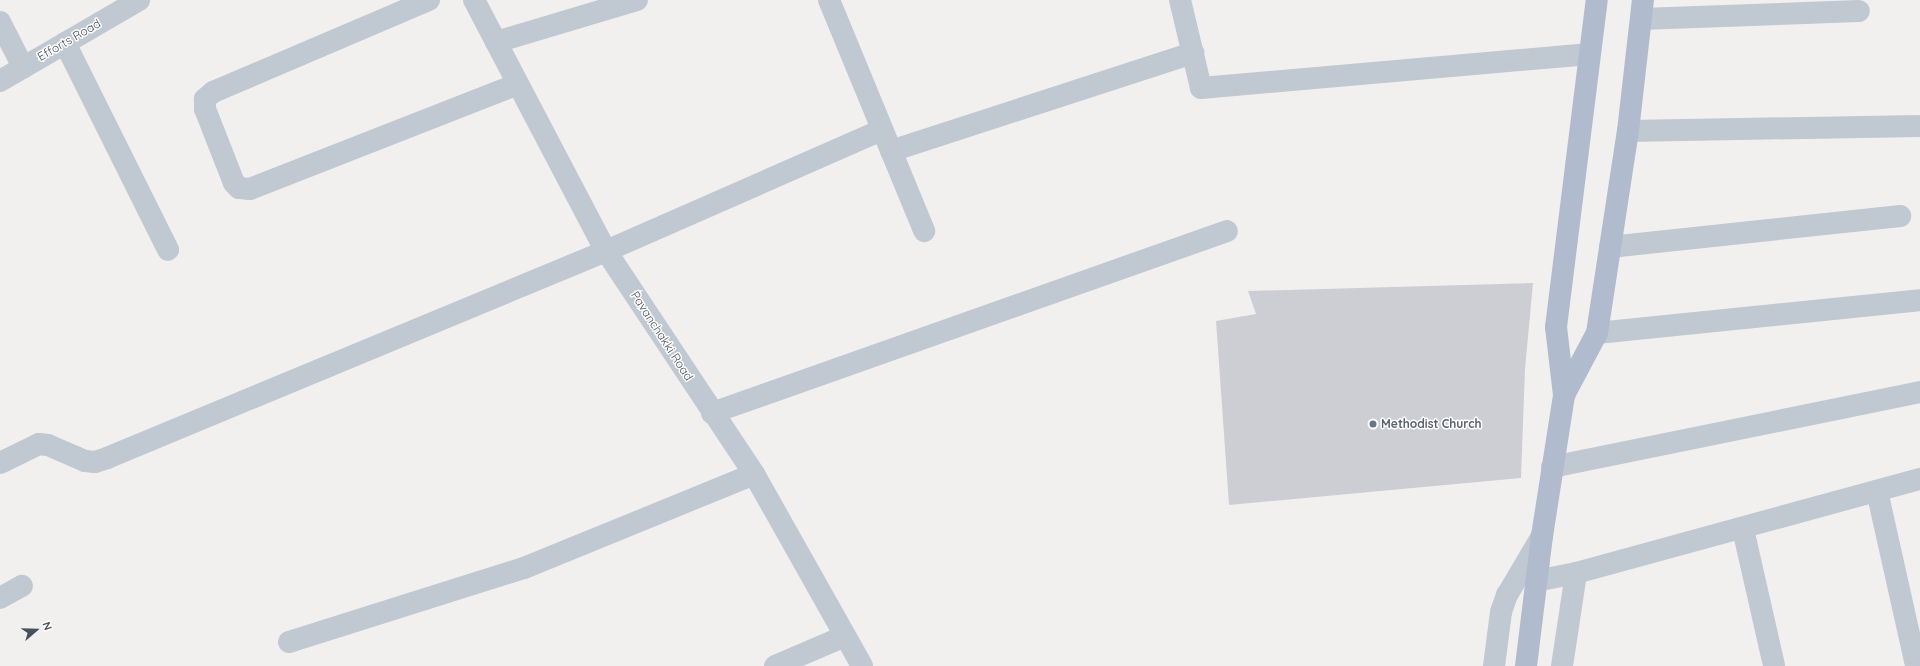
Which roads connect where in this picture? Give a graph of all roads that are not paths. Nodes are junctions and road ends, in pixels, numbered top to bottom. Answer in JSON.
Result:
{"nodes":[{"id":1,"x":139,"y":0,"type":"edge"},
{"id":2,"x":429,"y":0,"type":"edge"},
{"id":3,"x":474,"y":0,"type":"edge"},
{"id":4,"x":637,"y":0,"type":"edge"},
{"id":5,"x":829,"y":0,"type":"edge"},
{"id":6,"x":1180,"y":0,"type":"edge"},
{"id":7,"x":1597,"y":0,"type":"edge"},
{"id":8,"x":1642,"y":9,"type":"edge"},
{"id":9,"x":1859,"y":10,"type":"dead end"},
{"id":10,"x":0,"y":22,"type":"edge"},
{"id":11,"x":496,"y":42,"type":"junction"},
{"id":12,"x":64,"y":43,"type":"junction"},
{"id":13,"x":1193,"y":53,"type":"junction"},
{"id":14,"x":1590,"y":54,"type":"junction"},
{"id":15,"x":23,"y":67,"type":"junction"},
{"id":16,"x":0,"y":81,"type":"edge"},
{"id":17,"x":518,"y":84,"type":"junction"},
{"id":18,"x":1920,"y":126,"type":"edge"},
{"id":19,"x":882,"y":130,"type":"junction"},
{"id":20,"x":1628,"y":131,"type":"junction"},
{"id":21,"x":891,"y":151,"type":"junction"},
{"id":22,"x":1900,"y":216,"type":"dead end"},
{"id":23,"x":924,"y":231,"type":"dead end"},
{"id":24,"x":1227,"y":231,"type":"dead end"},
{"id":25,"x":1610,"y":247,"type":"junction"},
{"id":26,"x":168,"y":250,"type":"dead end"},
{"id":27,"x":606,"y":250,"type":"junction"},
{"id":28,"x":1920,"y":300,"type":"edge"},
{"id":29,"x":1597,"y":333,"type":"junction"},
{"id":30,"x":1920,"y":392,"type":"edge"},
{"id":31,"x":1564,"y":396,"type":"junction"},
{"id":32,"x":712,"y":413,"type":"junction"},
{"id":33,"x":0,"y":463,"type":"edge"},
{"id":34,"x":1552,"y":467,"type":"junction"},
{"id":35,"x":754,"y":474,"type":"junction"},
{"id":36,"x":1920,"y":479,"type":"edge"},
{"id":37,"x":1877,"y":491,"type":"junction"},
{"id":38,"x":1743,"y":529,"type":"junction"},
{"id":39,"x":1542,"y":536,"type":"junction"},
{"id":40,"x":1576,"y":574,"type":"junction"},
{"id":41,"x":22,"y":586,"type":"dead end"},
{"id":42,"x":1535,"y":590,"type":"junction"},
{"id":43,"x":0,"y":598,"type":"edge"},
{"id":44,"x":844,"y":636,"type":"junction"},
{"id":45,"x":289,"y":642,"type":"dead end"},
{"id":46,"x":775,"y":666,"type":"edge"},
{"id":47,"x":862,"y":666,"type":"edge"},
{"id":48,"x":1494,"y":666,"type":"edge"},
{"id":49,"x":1526,"y":666,"type":"edge"},
{"id":50,"x":1562,"y":666,"type":"edge"},
{"id":51,"x":1774,"y":666,"type":"edge"},
{"id":52,"x":1916,"y":666,"type":"edge"}],
"edges":[{"from":1,"to":12,"type":"street","name":"Efforts Road"},
{"from":2,"to":17,"type":"street"},
{"from":3,"to":11,"type":"street","name":"Pavanchakki Road"},
{"from":4,"to":11,"type":"street"},
{"from":5,"to":19,"type":"street"},
{"from":6,"to":13,"type":"street"},
{"from":7,"to":14,"type":"main road"},
{"from":8,"to":9,"type":"street"},
{"from":8,"to":20,"type":"main road"},
{"from":10,"to":15,"type":"street"},
{"from":11,"to":17,"type":"street","name":"Pavanchakki Road"},
{"from":12,"to":15,"type":"street","name":"Efforts Road"},
{"from":12,"to":26,"type":"street"},
{"from":13,"to":14,"type":"street"},
{"from":13,"to":21,"type":"street"},
{"from":14,"to":31,"type":"main road"},
{"from":15,"to":16,"type":"street","name":"Efforts Road"},
{"from":17,"to":27,"type":"street","name":"Pavanchakki Road"},
{"from":18,"to":20,"type":"street"},
{"from":19,"to":21,"type":"street"},
{"from":19,"to":27,"type":"street"},
{"from":20,"to":25,"type":"main road"},
{"from":21,"to":23,"type":"street"},
{"from":22,"to":25,"type":"street"},
{"from":24,"to":32,"type":"street"},
{"from":25,"to":29,"type":"main road"},
{"from":27,"to":32,"type":"street","name":"Pavanchakki Road"},
{"from":27,"to":33,"type":"street"},
{"from":28,"to":29,"type":"street"},
{"from":29,"to":31,"type":"main road"},
{"from":30,"to":34,"type":"street"},
{"from":31,"to":34,"type":"main road"},
{"from":32,"to":35,"type":"street","name":"Pavanchakki Road"},
{"from":34,"to":39,"type":"main road"},
{"from":35,"to":44,"type":"street","name":"Pavanchakki Road"},
{"from":35,"to":45,"type":"street"},
{"from":36,"to":37,"type":"street"},
{"from":37,"to":38,"type":"street"},
{"from":37,"to":52,"type":"street"},
{"from":38,"to":40,"type":"street"},
{"from":38,"to":51,"type":"street"},
{"from":39,"to":42,"type":"main road"},
{"from":39,"to":48,"type":"street"},
{"from":40,"to":42,"type":"street"},
{"from":40,"to":50,"type":"street"},
{"from":41,"to":43,"type":"street"},
{"from":42,"to":49,"type":"main road"},
{"from":44,"to":46,"type":"street"},
{"from":44,"to":47,"type":"street","name":"Pavanchakki Road"}]}
